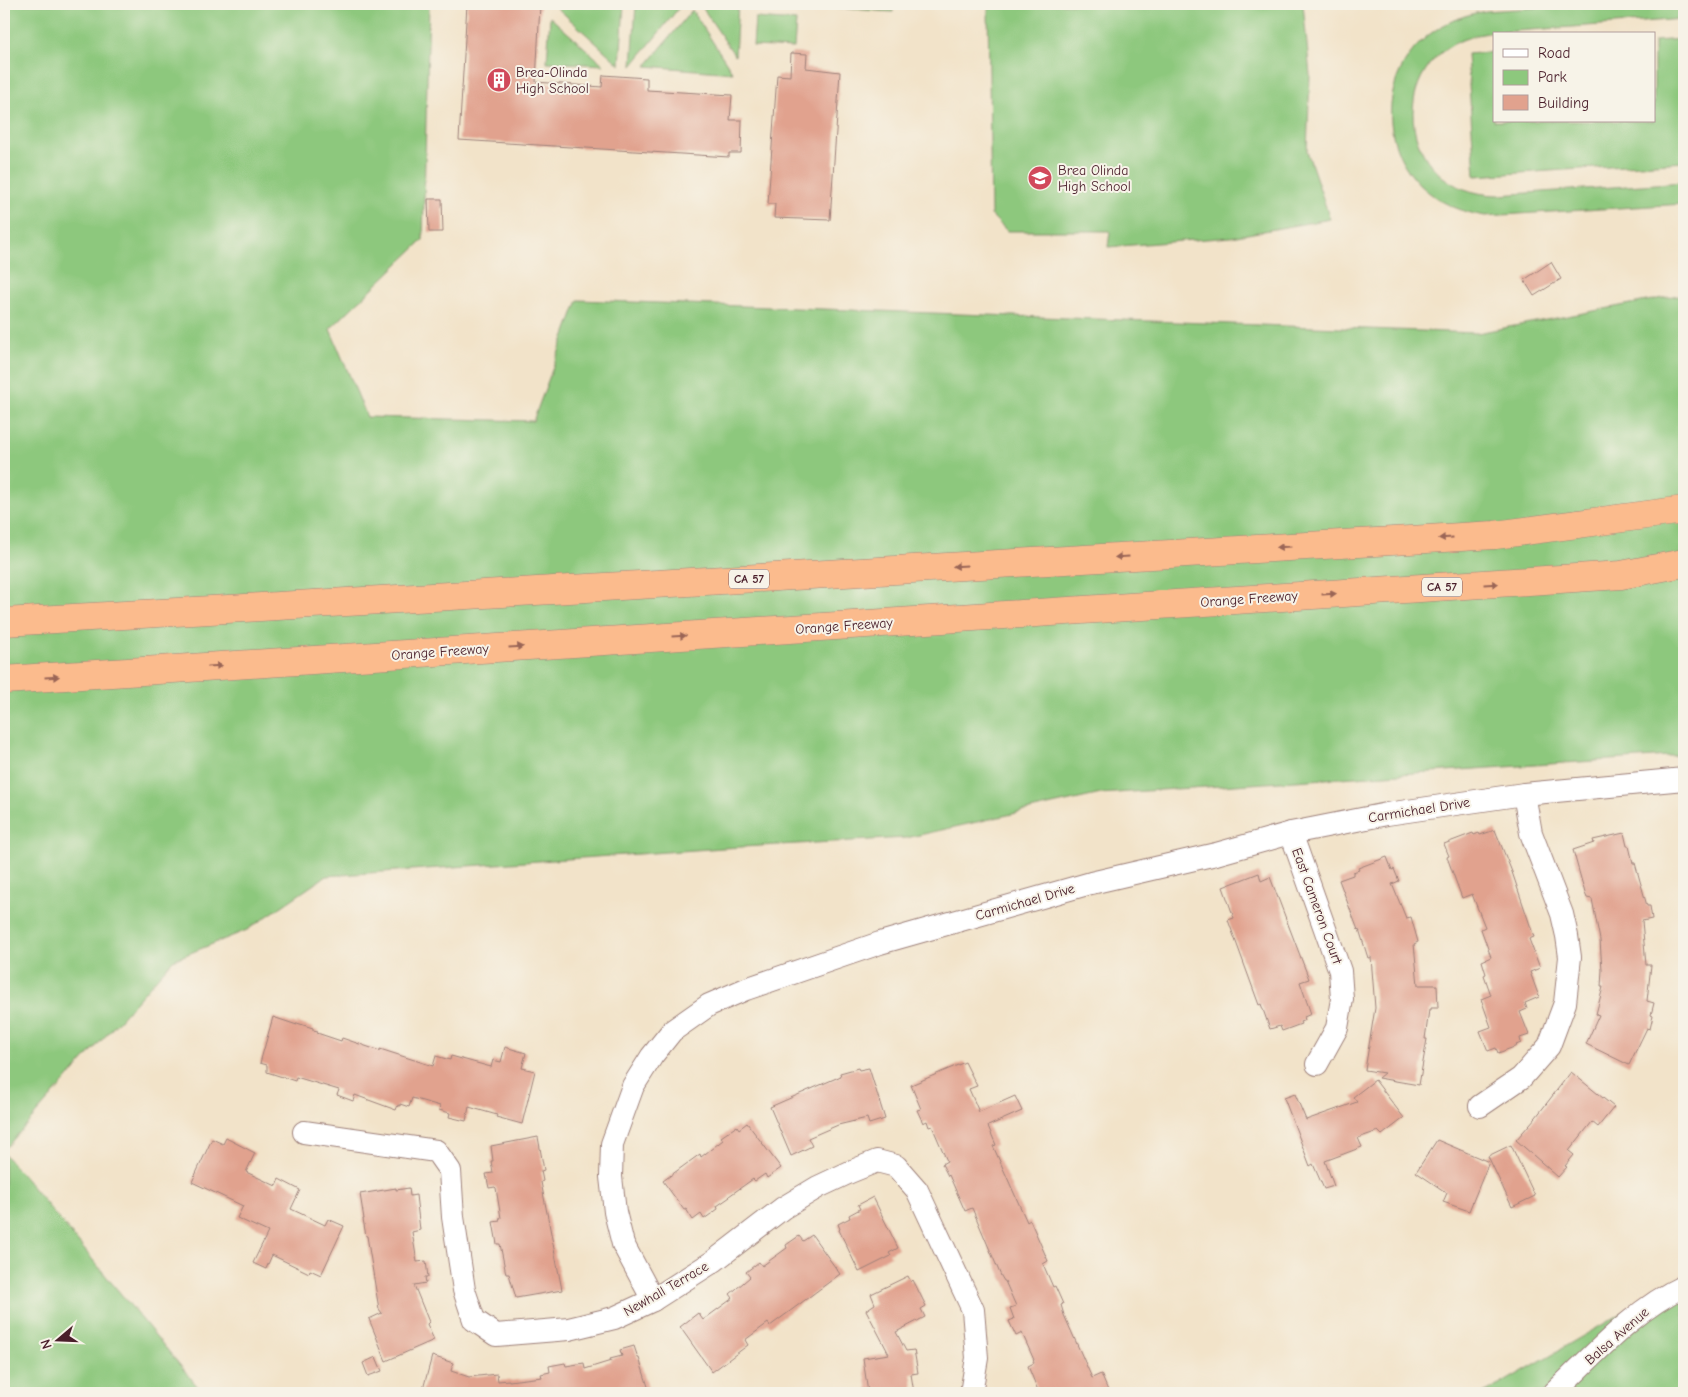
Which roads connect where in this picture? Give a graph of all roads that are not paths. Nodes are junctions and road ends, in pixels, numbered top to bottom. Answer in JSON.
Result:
{"nodes":[{"id":1,"x":1684,"y":492,"type":"edge"},
{"id":2,"x":1684,"y":510,"type":"edge"},
{"id":3,"x":1495,"y":535,"type":"junction"},
{"id":4,"x":1684,"y":564,"type":"edge"},
{"id":5,"x":1684,"y":573,"type":"edge"},
{"id":6,"x":1621,"y":575,"type":"junction"},
{"id":7,"x":4,"y":622,"type":"edge"},
{"id":8,"x":4,"y":680,"type":"edge"},
{"id":9,"x":1684,"y":778,"type":"edge"},
{"id":10,"x":1524,"y":794,"type":"junction"},
{"id":11,"x":1291,"y":833,"type":"junction"},
{"id":12,"x":1317,"y":1064,"type":"dead end"},
{"id":13,"x":1480,"y":1106,"type":"dead end"},
{"id":14,"x":304,"y":1132,"type":"dead end"},
{"id":15,"x":1684,"y":1286,"type":"edge"},
{"id":16,"x":652,"y":1300,"type":"junction"},
{"id":17,"x":971,"y":1393,"type":"edge"},
{"id":18,"x":1554,"y":1393,"type":"edge"}],
"edges":[{"from":1,"to":3,"type":"highway"},
{"from":2,"to":3,"type":"highway","number":"CA 57"},
{"from":3,"to":7,"type":"highway","number":"CA 57","one_way":true},
{"from":4,"to":6,"type":"highway","name":"Orange Freeway","number":"CA 57"},
{"from":5,"to":6,"type":"highway"},
{"from":8,"to":6,"type":"highway","name":"Orange Freeway","number":"CA 57","one_way":true},
{"from":9,"to":10,"type":"street","name":"Carmichael Drive"},
{"from":10,"to":11,"type":"street","name":"Carmichael Drive"},
{"from":10,"to":13,"type":"street"},
{"from":11,"to":12,"type":"street","name":"East Cameron Court"},
{"from":11,"to":16,"type":"street","name":"Carmichael Drive"},
{"from":14,"to":16,"type":"street","name":"Newhall Terrace"},
{"from":15,"to":18,"type":"street","name":"Balsa Avenue"},
{"from":16,"to":17,"type":"street","name":"Newhall Terrace"}]}
